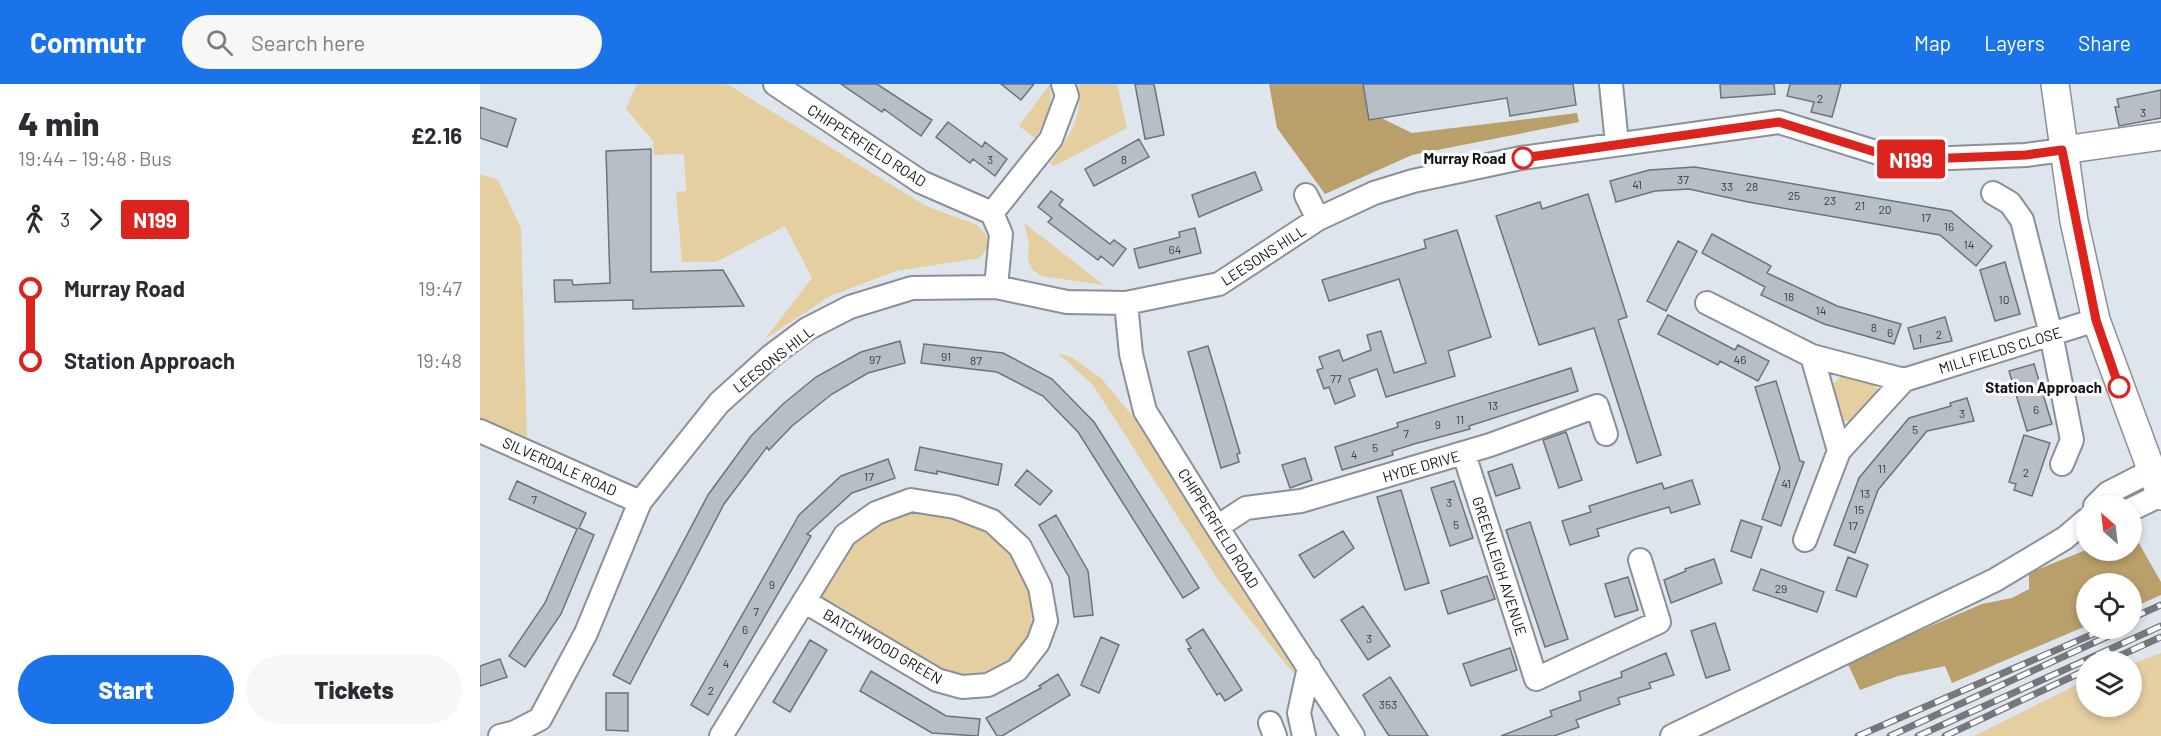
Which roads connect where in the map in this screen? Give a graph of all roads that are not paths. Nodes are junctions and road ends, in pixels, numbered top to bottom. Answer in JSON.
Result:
{"nodes":[{"id":1,"x":775,"y":84,"type":"edge"},
{"id":2,"x":1063,"y":84,"type":"edge"},
{"id":3,"x":1611,"y":84,"type":"edge"},
{"id":4,"x":2055,"y":84,"type":"edge"},
{"id":5,"x":2161,"y":136,"type":"edge"},
{"id":6,"x":1617,"y":144,"type":"junction"},
{"id":7,"x":2062,"y":150,"type":"junction"},
{"id":8,"x":1993,"y":193,"type":"dead end"},
{"id":9,"x":1306,"y":195,"type":"dead end"},
{"id":10,"x":992,"y":213,"type":"junction"},
{"id":11,"x":1318,"y":219,"type":"junction"},
{"id":12,"x":996,"y":287,"type":"junction"},
{"id":13,"x":1126,"y":303,"type":"junction"},
{"id":14,"x":1707,"y":303,"type":"dead end"},
{"id":15,"x":2096,"y":320,"type":"junction"},
{"id":16,"x":2051,"y":334,"type":"junction"},
{"id":17,"x":1812,"y":356,"type":"junction"},
{"id":18,"x":1904,"y":380,"type":"junction"},
{"id":19,"x":480,"y":431,"type":"edge"},
{"id":20,"x":1606,"y":434,"type":"dead end"},
{"id":21,"x":1839,"y":451,"type":"junction"},
{"id":22,"x":1464,"y":454,"type":"junction"},
{"id":23,"x":2062,"y":464,"type":"dead end"},
{"id":24,"x":2158,"y":488,"type":"edge"},
{"id":25,"x":2106,"y":495,"type":"edge"},
{"id":26,"x":2142,"y":501,"type":"edge"},
{"id":27,"x":640,"y":502,"type":"junction"},
{"id":28,"x":1217,"y":527,"type":"junction"},
{"id":29,"x":2076,"y":528,"type":"edge"},
{"id":30,"x":1805,"y":540,"type":"dead end"},
{"id":31,"x":1640,"y":560,"type":"dead end"},
{"id":32,"x":804,"y":601,"type":"junction"},
{"id":33,"x":1309,"y":667,"type":"junction"},
{"id":34,"x":500,"y":736,"type":"edge"},
{"id":35,"x":721,"y":736,"type":"edge"},
{"id":36,"x":1304,"y":736,"type":"edge"},
{"id":37,"x":1353,"y":736,"type":"edge"},
{"id":38,"x":1672,"y":736,"type":"edge"}],
"edges":[{"from":1,"to":10,"type":"street","name":"CHIPPERFIELD ROAD"},
{"from":2,"to":10,"type":"street"},
{"from":3,"to":6,"type":"street"},
{"from":4,"to":7,"type":"main road"},
{"from":5,"to":7,"type":"main road"},
{"from":6,"to":7,"type":"street","name":"LEESONS HILL"},
{"from":6,"to":11,"type":"street","name":"LEESONS HILL"},
{"from":7,"to":15,"type":"main road"},
{"from":8,"to":16,"type":"street"},
{"from":9,"to":11,"type":"street","name":"LEESONS HILL"},
{"from":10,"to":12,"type":"street"},
{"from":11,"to":13,"type":"street","name":"LEESONS HILL"},
{"from":12,"to":13,"type":"street","name":"LEESONS HILL"},
{"from":12,"to":27,"type":"street","name":"LEESONS HILL"},
{"from":13,"to":28,"type":"street","name":"CHIPPERFIELD ROAD"},
{"from":14,"to":17,"type":"street"},
{"from":15,"to":16,"type":"street","name":"MILLFIELDS CLOSE"},
{"from":15,"to":24,"type":"main road"},
{"from":16,"to":18,"type":"street","name":"MILLFIELDS CLOSE"},
{"from":16,"to":23,"type":"street"},
{"from":17,"to":18,"type":"street"},
{"from":17,"to":21,"type":"street"},
{"from":18,"to":21,"type":"street"},
{"from":19,"to":27,"type":"street","name":"SILVERDALE ROAD"},
{"from":20,"to":22,"type":"street","name":"HYDE DRIVE"},
{"from":21,"to":30,"type":"street"},
{"from":22,"to":28,"type":"street","name":"HYDE DRIVE"},
{"from":22,"to":31,"type":"street","name":"GREENLEIGH AVENUE"},
{"from":24,"to":25,"type":"street"},
{"from":24,"to":26,"type":"street"},
{"from":27,"to":34,"type":"street","name":"LEESONS HILL"},
{"from":28,"to":33,"type":"street","name":"CHIPPERFIELD ROAD"},
{"from":29,"to":38,"type":"street"},
{"from":32,"to":32,"type":"street","name":"BATCHWOOD GREEN"},
{"from":32,"to":35,"type":"street","name":"BATCHWOOD GREEN"},
{"from":33,"to":36,"type":"street"},
{"from":33,"to":37,"type":"street","name":"CHIPPERFIELD ROAD"}]}
